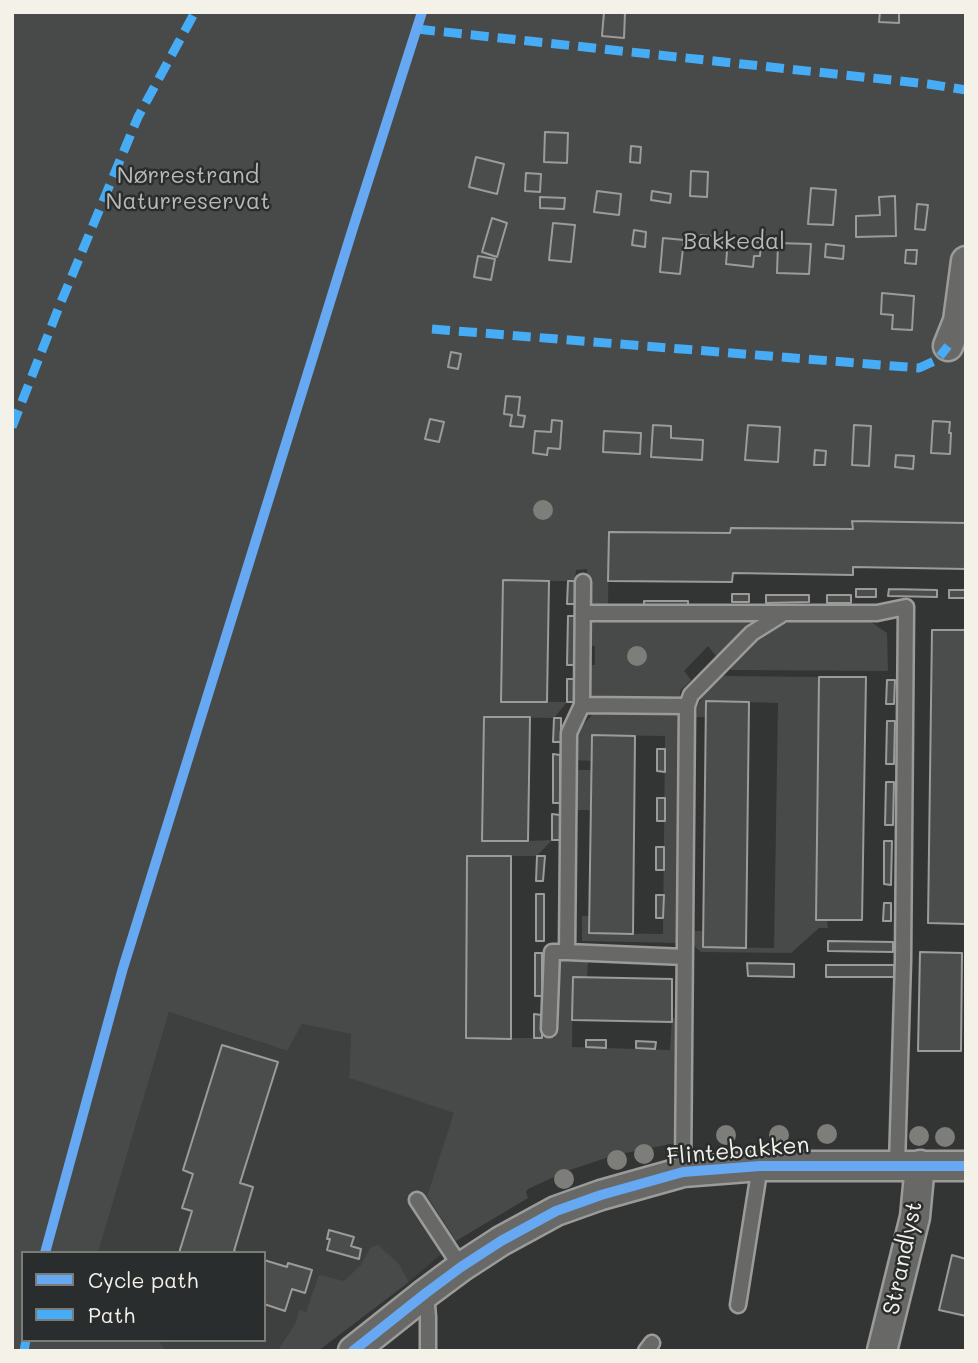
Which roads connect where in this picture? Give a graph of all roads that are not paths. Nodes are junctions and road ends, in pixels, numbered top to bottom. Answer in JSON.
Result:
{"nodes":[{"id":1,"x":966,"y":261,"type":"edge"},
{"id":2,"x":948,"y":346,"type":"dead end"},
{"id":3,"x":583,"y":582,"type":"dead end"},
{"id":4,"x":583,"y":613,"type":"junction"},
{"id":5,"x":782,"y":614,"type":"junction"},
{"id":6,"x":582,"y":705,"type":"junction"},
{"id":7,"x":687,"y":706,"type":"junction"},
{"id":8,"x":567,"y":952,"type":"junction"},
{"id":9,"x":685,"y":957,"type":"junction"},
{"id":10,"x":549,"y":1029,"type":"dead end"},
{"id":11,"x":908,"y":1165,"type":"junction"},
{"id":12,"x":760,"y":1166,"type":"junction"},
{"id":13,"x":966,"y":1166,"type":"edge"},
{"id":14,"x":683,"y":1172,"type":"junction"},
{"id":15,"x":417,"y":1200,"type":"dead end"},
{"id":16,"x":461,"y":1267,"type":"junction"},
{"id":17,"x":426,"y":1293,"type":"junction"},
{"id":18,"x":738,"y":1305,"type":"dead end"},
{"id":19,"x":353,"y":1351,"type":"edge"},
{"id":20,"x":428,"y":1351,"type":"edge"},
{"id":21,"x":882,"y":1351,"type":"edge"}],
"edges":[{"from":1,"to":2,"type":"street"},
{"from":3,"to":4,"type":"lane"},
{"from":4,"to":5,"type":"lane"},
{"from":4,"to":6,"type":"lane"},
{"from":5,"to":7,"type":"lane"},
{"from":5,"to":11,"type":"lane"},
{"from":6,"to":7,"type":"lane"},
{"from":6,"to":8,"type":"lane"},
{"from":7,"to":9,"type":"lane","name":"Flintebakken"},
{"from":8,"to":9,"type":"lane"},
{"from":8,"to":10,"type":"lane"},
{"from":9,"to":14,"type":"lane","name":"Flintebakken"},
{"from":11,"to":12,"type":"street","name":"Flintebakken"},
{"from":11,"to":13,"type":"street","name":"Flintebakken"},
{"from":11,"to":21,"type":"street","name":"Strandlyst"},
{"from":12,"to":14,"type":"street","name":"Flintebakken"},
{"from":12,"to":18,"type":"lane"},
{"from":14,"to":16,"type":"street","name":"Flintebakken"},
{"from":15,"to":16,"type":"lane"},
{"from":16,"to":17,"type":"street","name":"Flintebakken"},
{"from":17,"to":19,"type":"street","name":"Flintebakken"},
{"from":17,"to":20,"type":"lane"}]}
